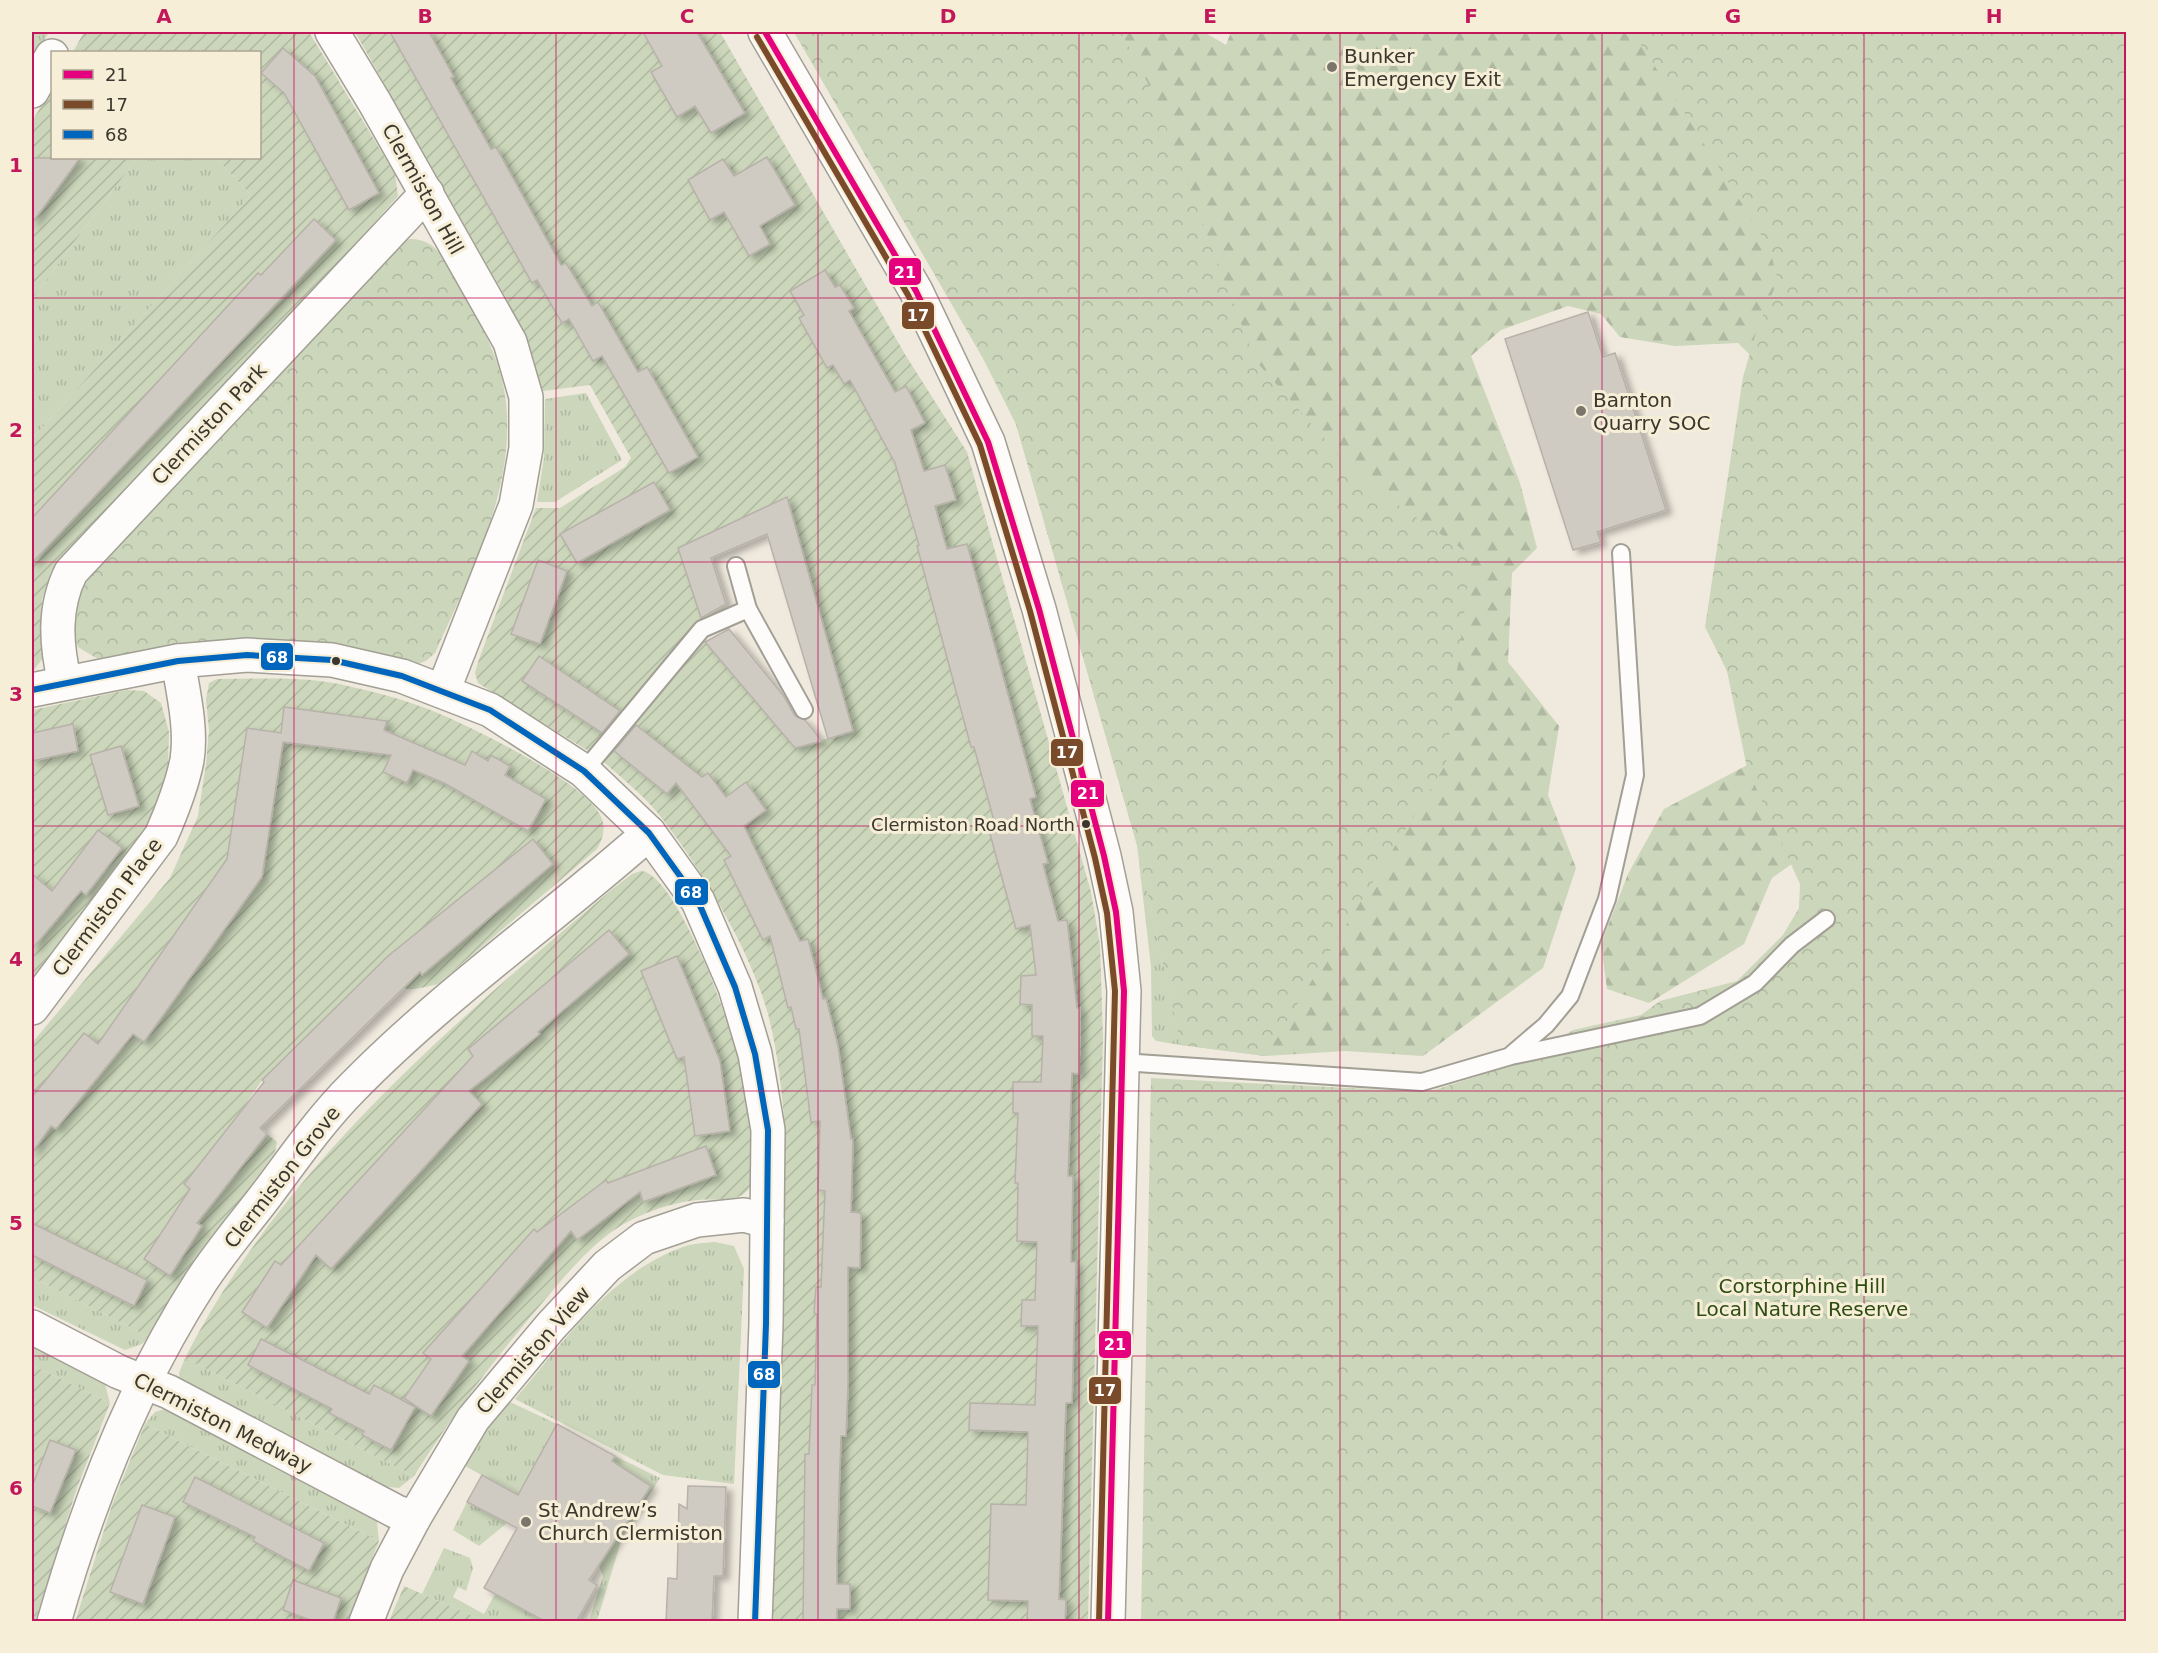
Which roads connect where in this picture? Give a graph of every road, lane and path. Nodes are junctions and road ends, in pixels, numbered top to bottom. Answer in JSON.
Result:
{"nodes":[{"id":1,"x":65,"y":32,"type":"edge"},
{"id":2,"x":332,"y":32,"type":"edge"},
{"id":3,"x":765,"y":32,"type":"edge"},
{"id":4,"x":55,"y":51,"type":"edge"},
{"id":5,"x":51,"y":58,"type":"edge"},
{"id":6,"x":32,"y":91,"type":"edge"},
{"id":7,"x":427,"y":193,"type":"junction"},
{"id":8,"x":1621,"y":552,"type":"dead end"},
{"id":9,"x":736,"y":566,"type":"dead end"},
{"id":10,"x":748,"y":609,"type":"junction"},
{"id":11,"x":178,"y":661,"type":"junction"},
{"id":12,"x":64,"y":684,"type":"junction"},
{"id":13,"x":32,"y":690,"type":"edge"},
{"id":14,"x":443,"y":691,"type":"junction"},
{"id":15,"x":804,"y":710,"type":"dead end"},
{"id":16,"x":584,"y":771,"type":"junction"},
{"id":17,"x":649,"y":833,"type":"junction"},
{"id":18,"x":1826,"y":919,"type":"dead end"},
{"id":19,"x":32,"y":1008,"type":"edge"},
{"id":20,"x":1510,"y":1056,"type":"junction"},
{"id":21,"x":1122,"y":1062,"type":"junction"},
{"id":22,"x":767,"y":1221,"type":"junction"},
{"id":23,"x":32,"y":1327,"type":"edge"},
{"id":24,"x":146,"y":1381,"type":"junction"},
{"id":25,"x":414,"y":1518,"type":"junction"},
{"id":26,"x":54,"y":1622,"type":"edge"},
{"id":27,"x":366,"y":1622,"type":"edge"},
{"id":28,"x":755,"y":1622,"type":"edge"},
{"id":29,"x":1108,"y":1622,"type":"edge"}],
"edges":[{"from":1,"to":4,"type":"street"},
{"from":2,"to":7,"type":"street","name":"Clermiston Hill"},
{"from":3,"to":21,"type":"street"},
{"from":5,"to":6,"type":"street"},
{"from":7,"to":12,"type":"street","name":"Clermiston Park"},
{"from":7,"to":14,"type":"street","name":"Clermiston Hill"},
{"from":8,"to":20,"type":"lane"},
{"from":9,"to":10,"type":"lane"},
{"from":10,"to":15,"type":"lane"},
{"from":10,"to":16,"type":"lane"},
{"from":11,"to":12,"type":"street"},
{"from":11,"to":14,"type":"street"},
{"from":11,"to":19,"type":"street","name":"Clermiston Place"},
{"from":12,"to":13,"type":"street"},
{"from":14,"to":16,"type":"street"},
{"from":16,"to":17,"type":"street"},
{"from":17,"to":22,"type":"street"},
{"from":17,"to":24,"type":"street","name":"Clermiston Grove"},
{"from":18,"to":20,"type":"lane"},
{"from":20,"to":21,"type":"lane"},
{"from":21,"to":29,"type":"street"},
{"from":22,"to":25,"type":"street","name":"Clermiston View"},
{"from":22,"to":28,"type":"street"},
{"from":23,"to":24,"type":"street","name":"Clermiston Medway"},
{"from":24,"to":25,"type":"street","name":"Clermiston Medway"},
{"from":24,"to":26,"type":"street","name":"Clermiston Grove"},
{"from":25,"to":27,"type":"street","name":"Clermiston View"}]}
